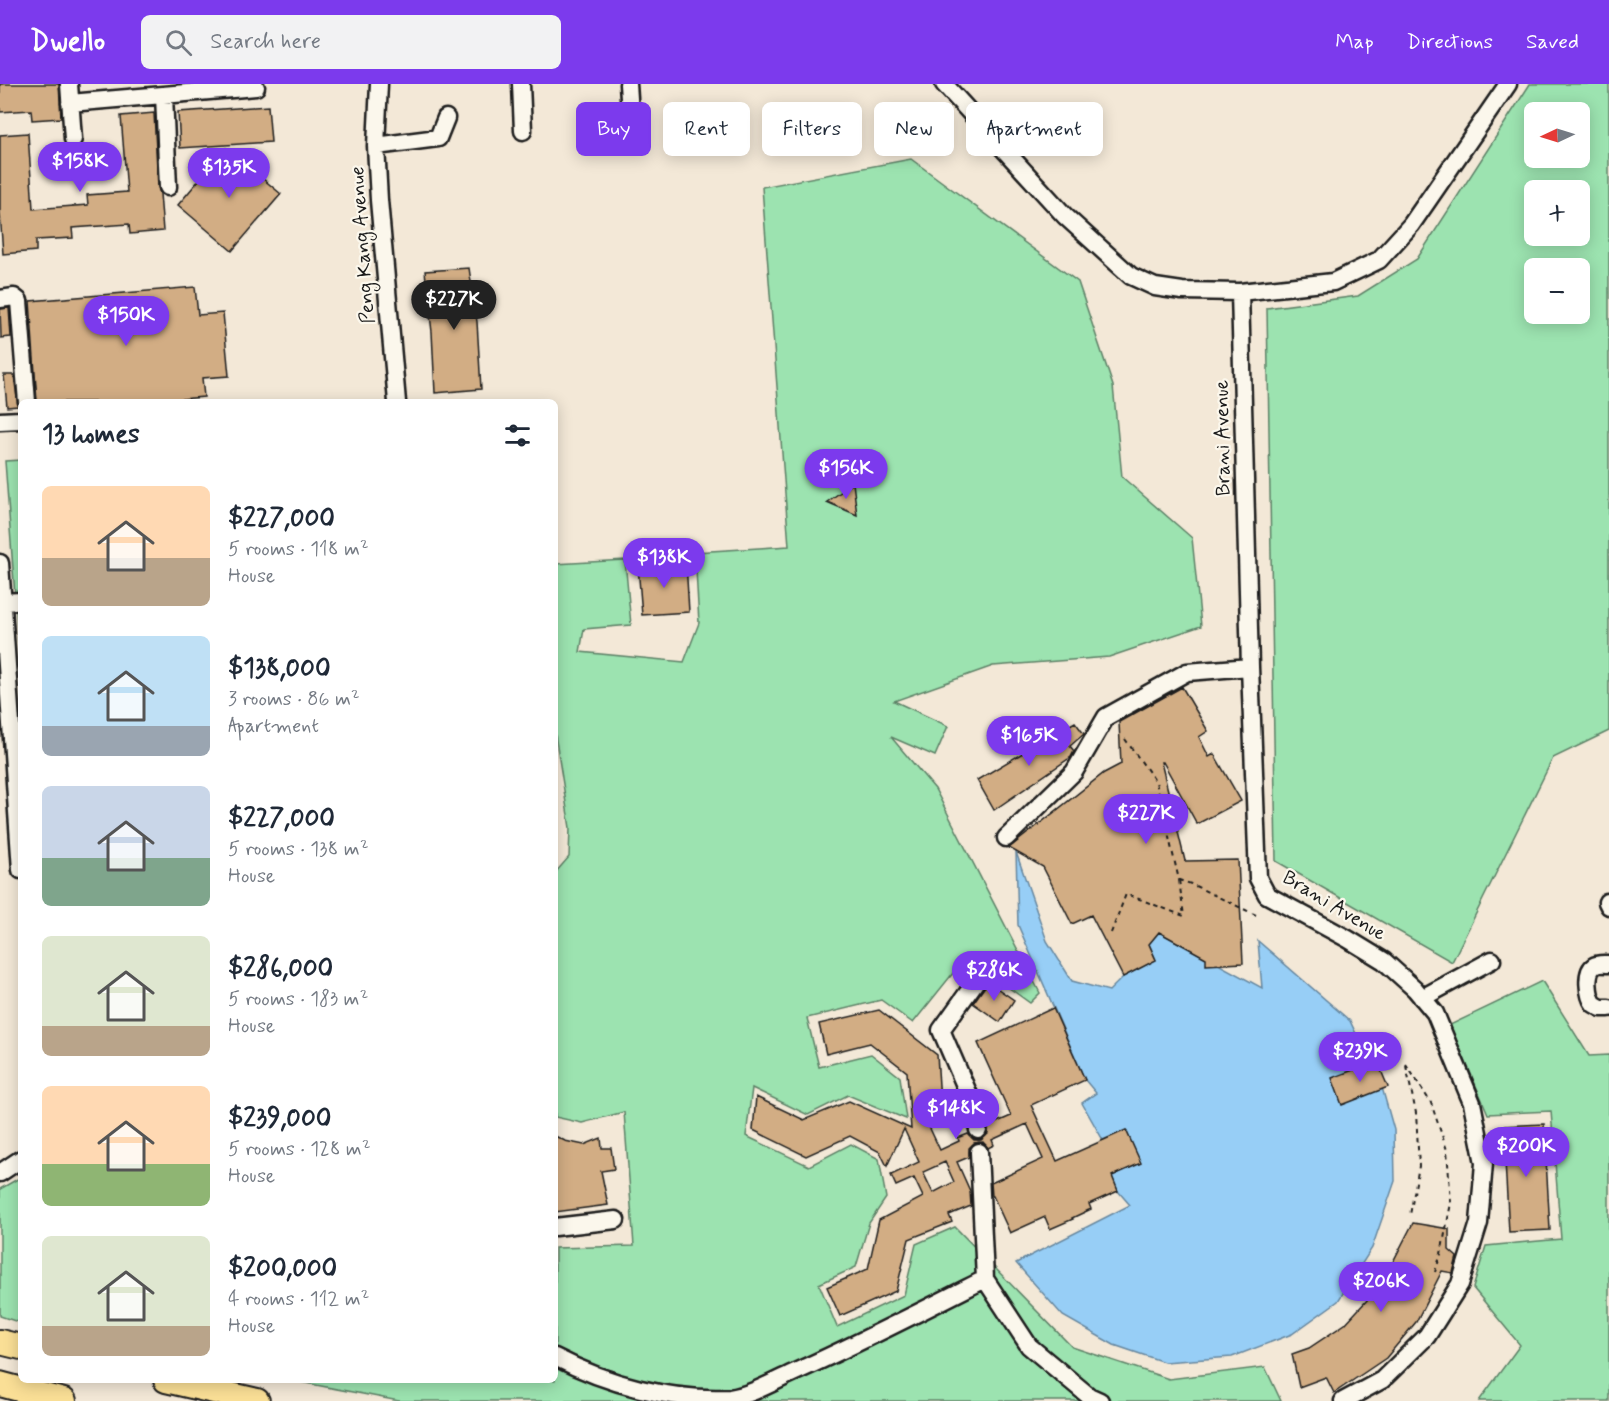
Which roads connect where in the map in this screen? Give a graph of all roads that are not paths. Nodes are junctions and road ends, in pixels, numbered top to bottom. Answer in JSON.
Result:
{"nodes":[{"id":1,"x":69,"y":84,"type":"edge"},
{"id":2,"x":379,"y":84,"type":"edge"},
{"id":3,"x":521,"y":84,"type":"edge"},
{"id":4,"x":627,"y":84,"type":"edge"},
{"id":5,"x":944,"y":84,"type":"edge"},
{"id":6,"x":1508,"y":84,"type":"edge"},
{"id":7,"x":256,"y":87,"type":"dead end"},
{"id":8,"x":198,"y":88,"type":"edge"},
{"id":9,"x":164,"y":95,"type":"junction"},
{"id":10,"x":629,"y":102,"type":"edge"},
{"id":11,"x":70,"y":103,"type":"junction"},
{"id":12,"x":446,"y":118,"type":"dead end"},
{"id":13,"x":523,"y":131,"type":"dead end"},
{"id":14,"x":73,"y":139,"type":"dead end"},
{"id":15,"x":376,"y":146,"type":"junction"},
{"id":16,"x":168,"y":187,"type":"dead end"},
{"id":17,"x":1240,"y":292,"type":"junction"},
{"id":18,"x":0,"y":299,"type":"edge"},
{"id":19,"x":27,"y":399,"type":"edge"},
{"id":20,"x":397,"y":399,"type":"edge"},
{"id":21,"x":18,"y":420,"type":"edge"},
{"id":22,"x":0,"y":421,"type":"edge"},
{"id":23,"x":0,"y":563,"type":"edge"},
{"id":24,"x":18,"y":601,"type":"edge"},
{"id":25,"x":3,"y":602,"type":"junction"},
{"id":26,"x":1250,"y":667,"type":"junction"},
{"id":27,"x":18,"y":825,"type":"edge"},
{"id":28,"x":1006,"y":838,"type":"dead end"},
{"id":29,"x":1492,"y":960,"type":"dead end"},
{"id":30,"x":1609,"y":964,"type":"edge"},
{"id":31,"x":979,"y":977,"type":"dead end"},
{"id":32,"x":1422,"y":999,"type":"junction"},
{"id":33,"x":1609,"y":1008,"type":"edge"},
{"id":34,"x":978,"y":1130,"type":"dead end"},
{"id":35,"x":979,"y":1152,"type":"dead end"},
{"id":36,"x":18,"y":1161,"type":"edge"},
{"id":37,"x":0,"y":1173,"type":"edge"},
{"id":38,"x":616,"y":1220,"type":"dead end"},
{"id":39,"x":558,"y":1227,"type":"edge"},
{"id":40,"x":985,"y":1279,"type":"junction"},
{"id":41,"x":0,"y":1342,"type":"edge"},
{"id":42,"x":18,"y":1346,"type":"edge"},
{"id":43,"x":558,"y":1358,"type":"edge"},
{"id":44,"x":0,"y":1383,"type":"edge"},
{"id":45,"x":179,"y":1383,"type":"edge"},
{"id":46,"x":64,"y":1401,"type":"edge"},
{"id":47,"x":257,"y":1401,"type":"edge"},
{"id":48,"x":1100,"y":1401,"type":"edge"},
{"id":49,"x":1343,"y":1401,"type":"edge"}],
"edges":[{"from":1,"to":11,"type":"lane"},
{"from":2,"to":15,"type":"lane","name":"Peng Kang Avenue"},
{"from":3,"to":13,"type":"lane"},
{"from":4,"to":10,"type":"lane"},
{"from":5,"to":17,"type":"lane"},
{"from":6,"to":17,"type":"lane"},
{"from":7,"to":8,"type":"lane"},
{"from":8,"to":9,"type":"lane"},
{"from":9,"to":11,"type":"lane"},
{"from":9,"to":16,"type":"lane"},
{"from":11,"to":14,"type":"lane"},
{"from":12,"to":15,"type":"lane"},
{"from":15,"to":20,"type":"lane","name":"Peng Kang Avenue"},
{"from":17,"to":26,"type":"lane","name":"Brani Avenue"},
{"from":18,"to":19,"type":"lane"},
{"from":21,"to":22,"type":"lane"},
{"from":23,"to":25,"type":"lane"},
{"from":24,"to":25,"type":"lane"},
{"from":25,"to":27,"type":"lane"},
{"from":26,"to":28,"type":"lane"},
{"from":26,"to":32,"type":"lane","name":"Brani Avenue"},
{"from":29,"to":32,"type":"lane"},
{"from":30,"to":33,"type":"lane"},
{"from":31,"to":34,"type":"lane"},
{"from":32,"to":49,"type":"lane","name":"Brani Avenue"},
{"from":35,"to":40,"type":"lane"},
{"from":36,"to":37,"type":"lane"},
{"from":38,"to":39,"type":"lane"},
{"from":40,"to":43,"type":"lane"},
{"from":40,"to":48,"type":"lane"},
{"from":41,"to":42,"type":"highway"},
{"from":44,"to":46,"type":"highway"},
{"from":45,"to":47,"type":"highway"}]}
